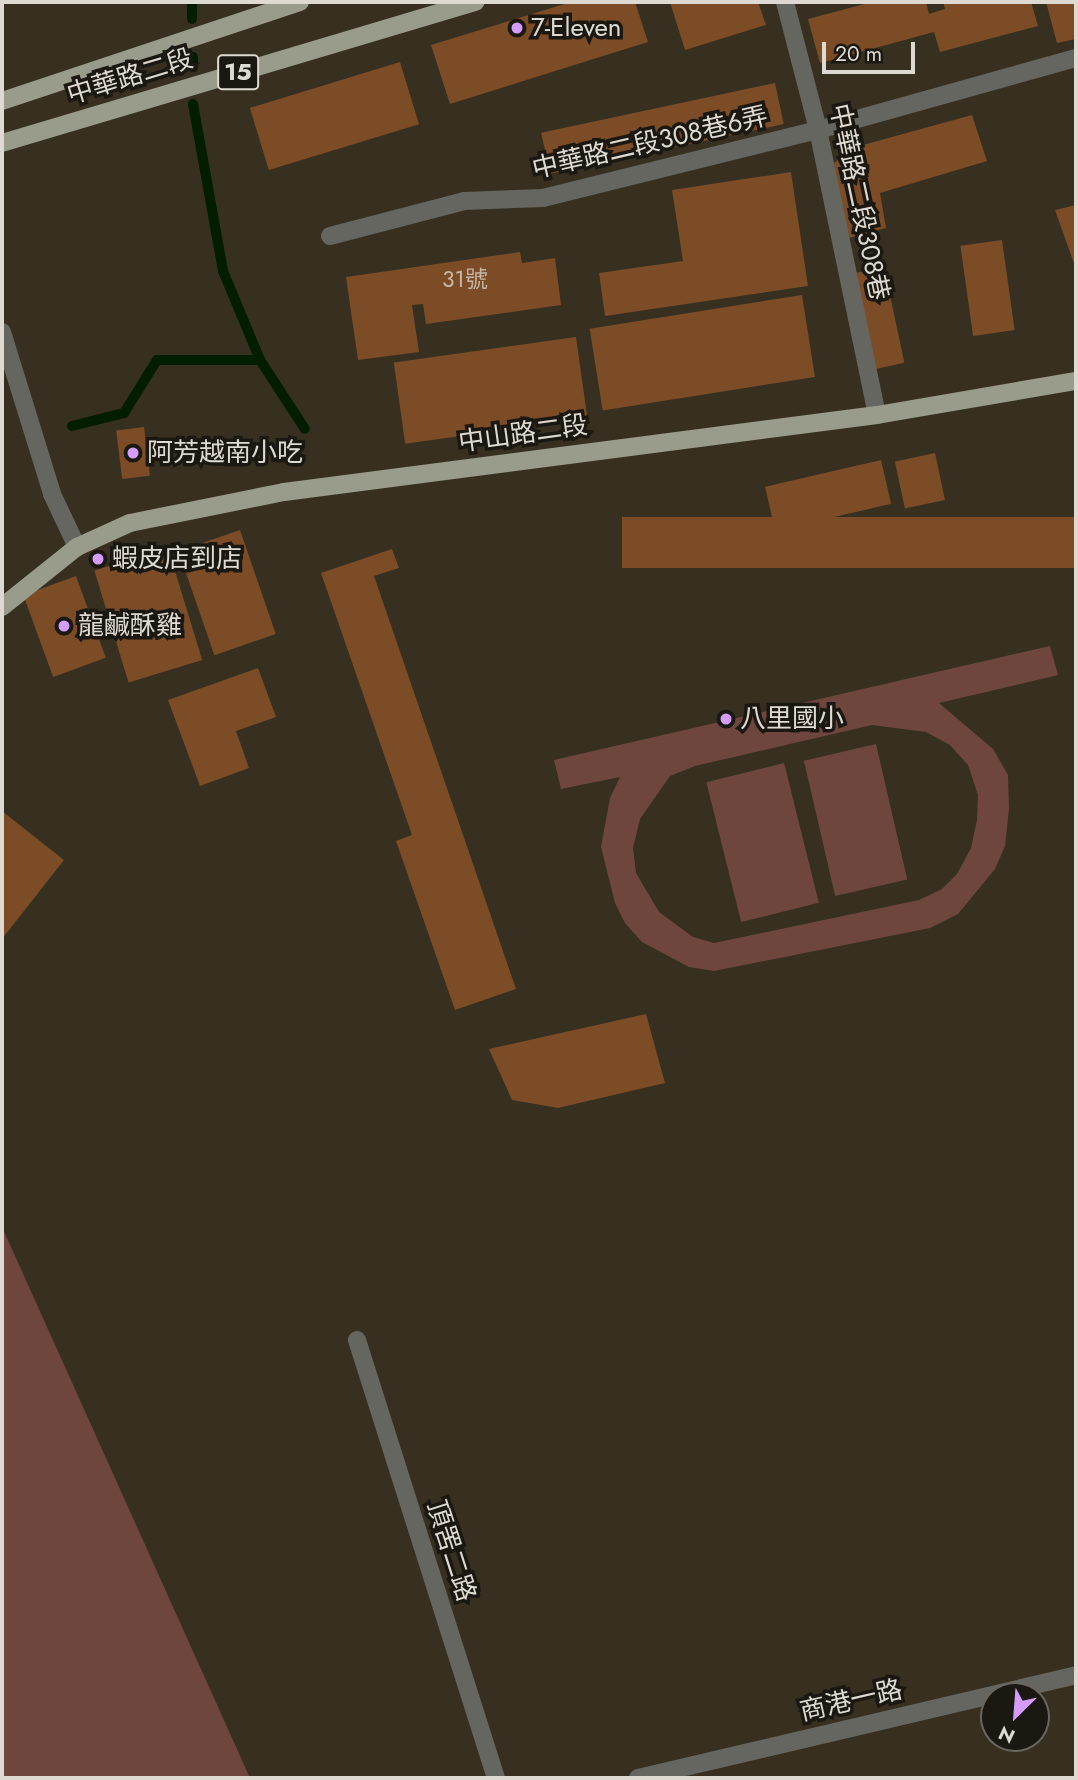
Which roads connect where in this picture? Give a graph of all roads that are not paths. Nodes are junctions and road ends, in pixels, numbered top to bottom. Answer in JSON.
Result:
{"nodes":[{"id":1,"x":300,"y":2,"type":"edge"},
{"id":2,"x":475,"y":2,"type":"edge"},
{"id":3,"x":785,"y":2,"type":"edge"},
{"id":4,"x":1076,"y":58,"type":"edge"},
{"id":5,"x":2,"y":101,"type":"edge"},
{"id":6,"x":818,"y":130,"type":"junction"},
{"id":7,"x":2,"y":143,"type":"edge"},
{"id":8,"x":330,"y":236,"type":"dead end"},
{"id":9,"x":2,"y":332,"type":"edge"},
{"id":10,"x":1076,"y":381,"type":"edge"},
{"id":11,"x":877,"y":415,"type":"junction"},
{"id":12,"x":77,"y":547,"type":"junction"},
{"id":13,"x":2,"y":607,"type":"edge"},
{"id":14,"x":357,"y":1340,"type":"dead end"},
{"id":15,"x":1076,"y":1675,"type":"edge"},
{"id":16,"x":496,"y":1778,"type":"edge"},
{"id":17,"x":638,"y":1778,"type":"edge"}],
"edges":[{"from":1,"to":5,"type":"main road","name":"中華路二段","number":"15"},
{"from":2,"to":7,"type":"main road","name":"中華路二段","number":"15"},
{"from":3,"to":6,"type":"street","name":"中華路二段308巷"},
{"from":4,"to":6,"type":"street","name":"中華路二段308巷6弄"},
{"from":6,"to":8,"type":"street","name":"中華路二段308巷6弄"},
{"from":6,"to":11,"type":"street","name":"中華路二段308巷"},
{"from":9,"to":12,"type":"street"},
{"from":10,"to":11,"type":"main road","name":"中山路二段"},
{"from":11,"to":12,"type":"main road","name":"中山路二段"},
{"from":12,"to":13,"type":"main road","name":"中山路二段"},
{"from":14,"to":16,"type":"street","name":"頂罟二路"},
{"from":15,"to":17,"type":"street","name":"商港一路"}]}
